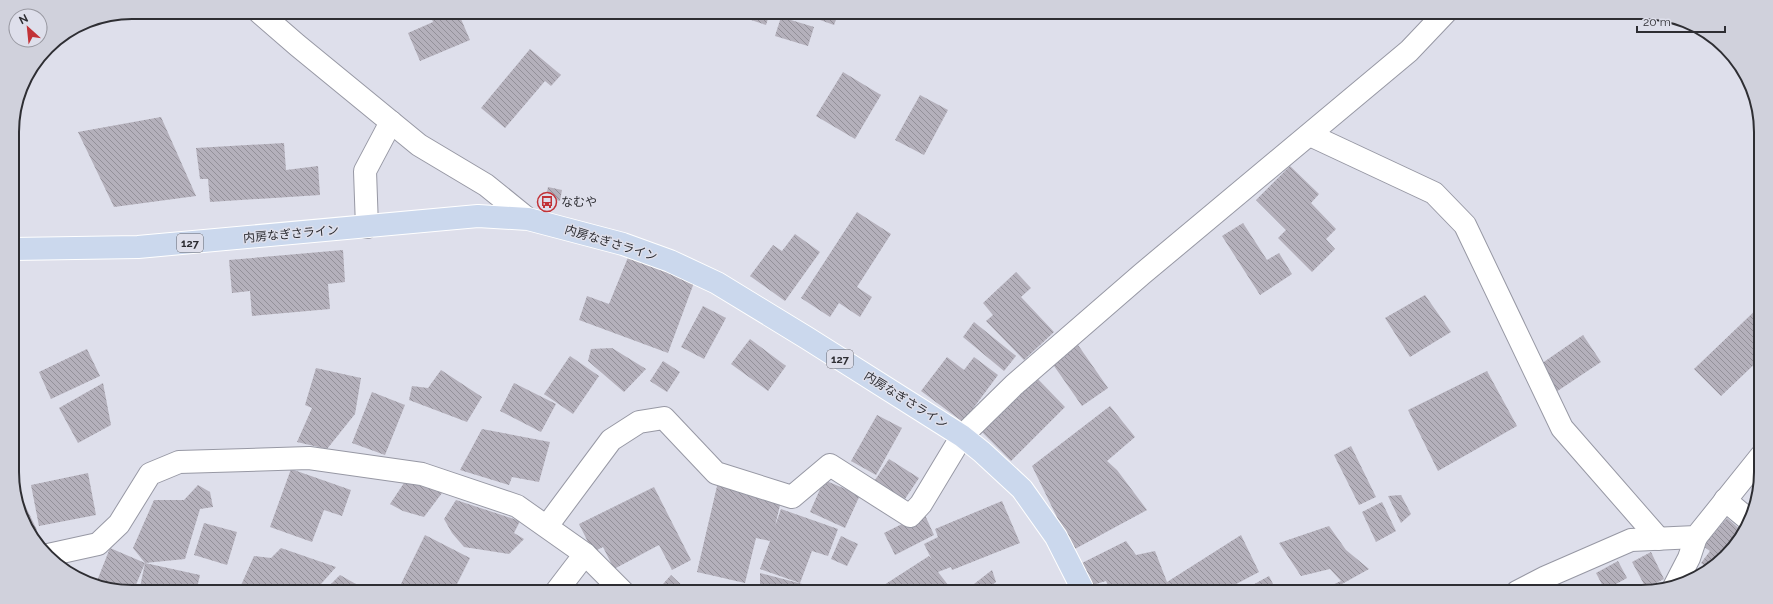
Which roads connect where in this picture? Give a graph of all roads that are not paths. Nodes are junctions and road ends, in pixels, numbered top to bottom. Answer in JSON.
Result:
{"nodes":[{"id":1,"x":267,"y":19,"type":"edge"},
{"id":2,"x":1440,"y":19,"type":"edge"},
{"id":3,"x":391,"y":122,"type":"junction"},
{"id":4,"x":1310,"y":136,"type":"junction"},
{"id":5,"x":528,"y":219,"type":"junction"},
{"id":6,"x":367,"y":227,"type":"junction"},
{"id":7,"x":19,"y":249,"type":"edge"},
{"id":8,"x":962,"y":436,"type":"junction"},
{"id":9,"x":1754,"y":465,"type":"edge"},
{"id":10,"x":1725,"y":500,"type":"junction"},
{"id":11,"x":1744,"y":516,"type":"edge"},
{"id":12,"x":547,"y":526,"type":"junction"},
{"id":13,"x":1696,"y":537,"type":"junction"},
{"id":14,"x":1659,"y":539,"type":"junction"},
{"id":15,"x":54,"y":554,"type":"edge"},
{"id":16,"x":584,"y":554,"type":"junction"},
{"id":17,"x":1678,"y":578,"type":"edge"},
{"id":18,"x":561,"y":585,"type":"edge"},
{"id":19,"x":615,"y":585,"type":"edge"},
{"id":20,"x":1080,"y":585,"type":"edge"},
{"id":21,"x":1531,"y":585,"type":"edge"}],
"edges":[{"from":1,"to":3,"type":"street"},
{"from":2,"to":4,"type":"street"},
{"from":3,"to":5,"type":"street"},
{"from":3,"to":6,"type":"street"},
{"from":4,"to":8,"type":"street"},
{"from":4,"to":14,"type":"street"},
{"from":5,"to":6,"type":"highway","name":"内房なぎさライン","number":"127"},
{"from":5,"to":8,"type":"highway","name":"内房なぎさライン","number":"127"},
{"from":6,"to":7,"type":"highway","name":"内房なぎさライン","number":"127"},
{"from":8,"to":12,"type":"street"},
{"from":8,"to":20,"type":"highway","name":"内房なぎさライン","number":"127"},
{"from":9,"to":10,"type":"street"},
{"from":10,"to":11,"type":"street"},
{"from":10,"to":13,"type":"street"},
{"from":12,"to":15,"type":"street"},
{"from":12,"to":16,"type":"street"},
{"from":13,"to":14,"type":"street"},
{"from":13,"to":17,"type":"street"},
{"from":14,"to":21,"type":"street"},
{"from":16,"to":18,"type":"street"},
{"from":16,"to":19,"type":"street"}]}
